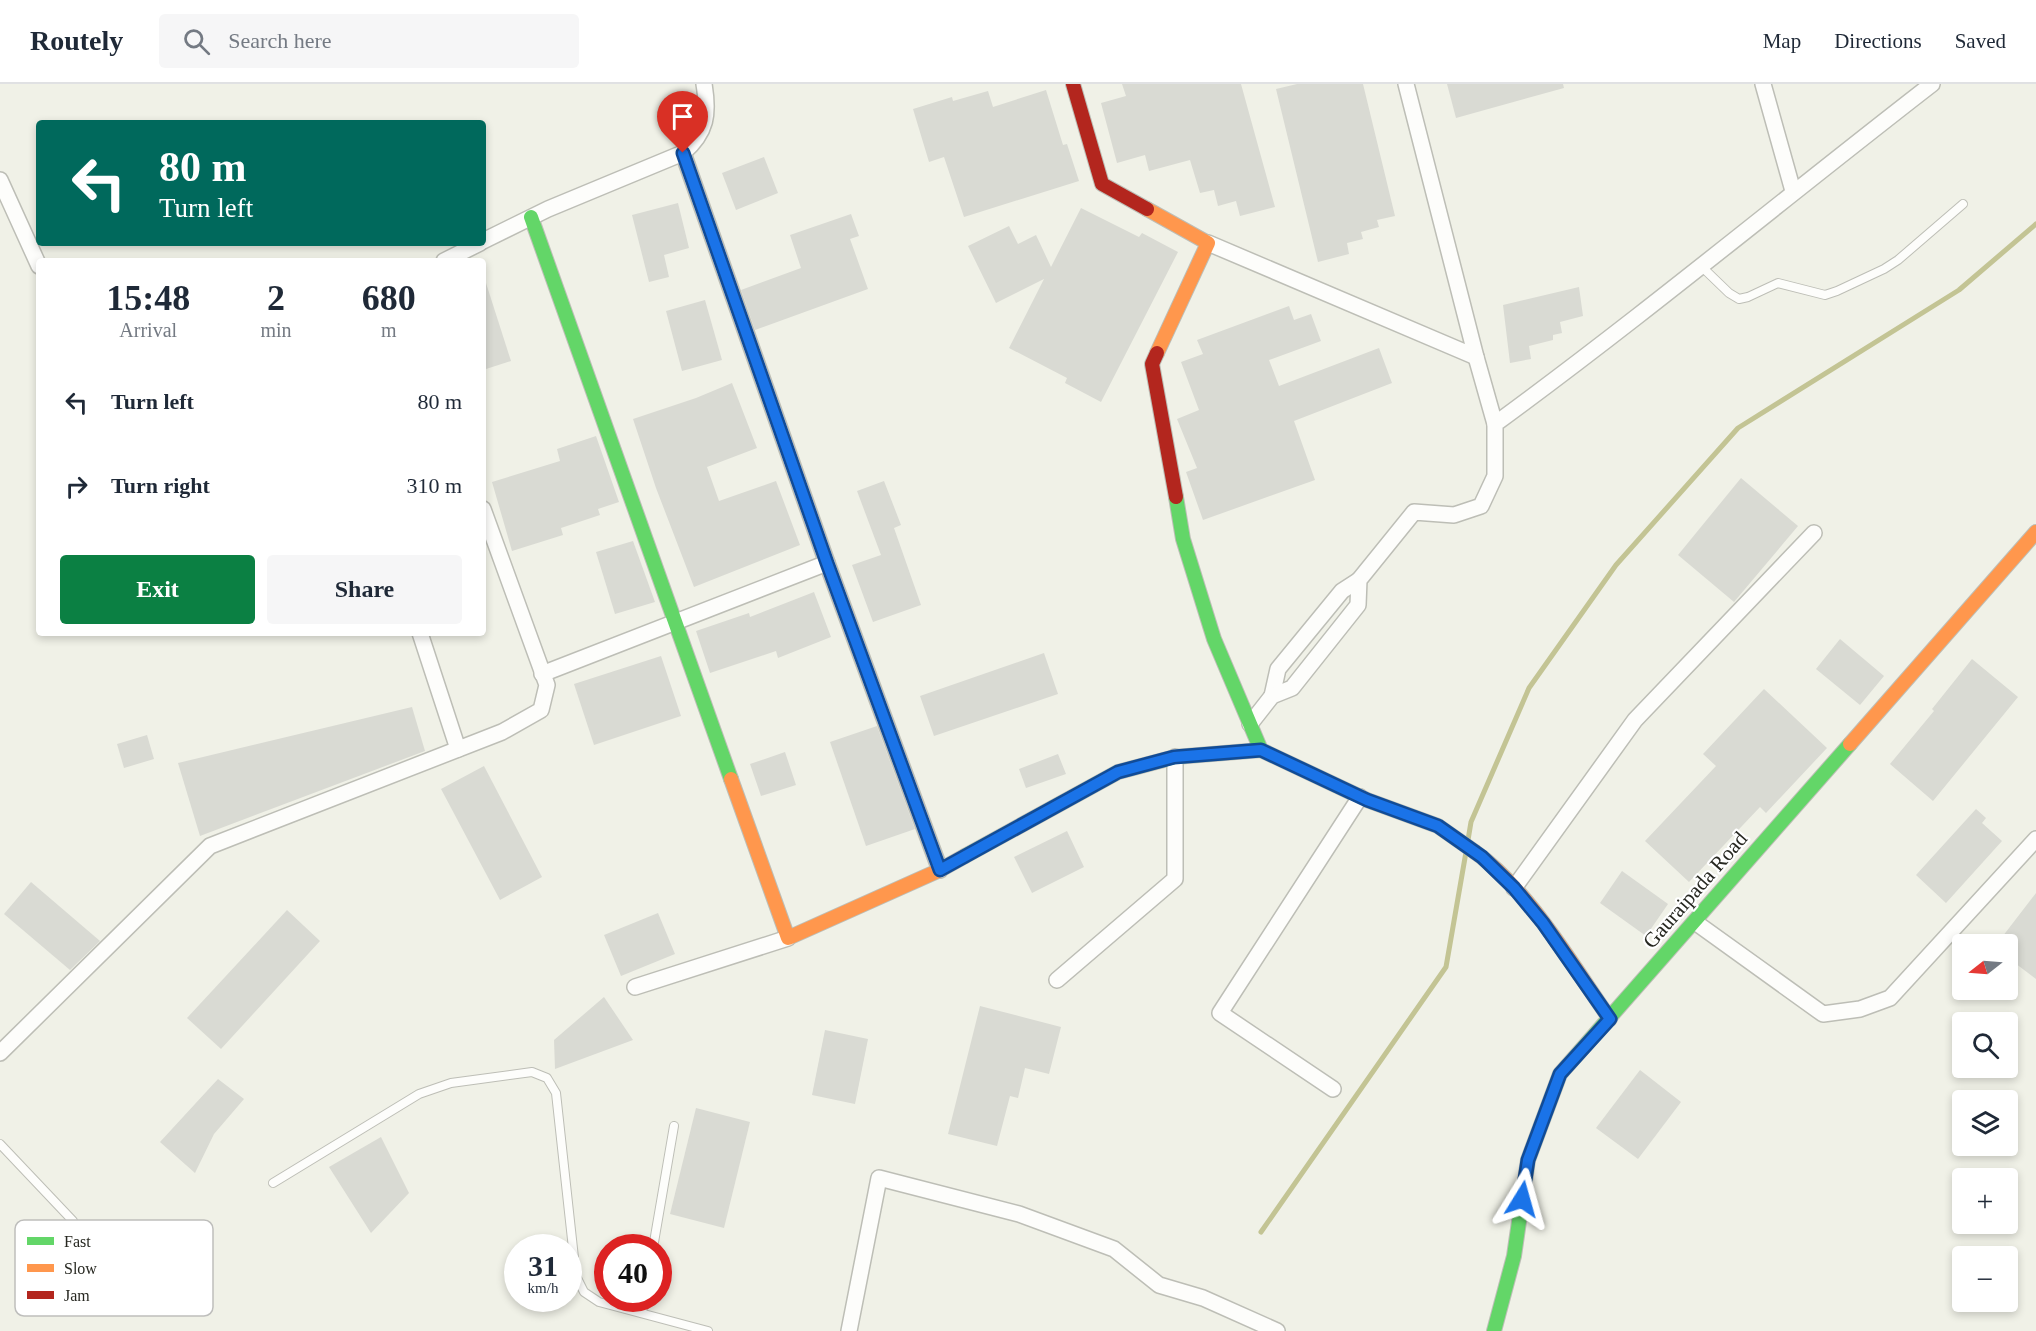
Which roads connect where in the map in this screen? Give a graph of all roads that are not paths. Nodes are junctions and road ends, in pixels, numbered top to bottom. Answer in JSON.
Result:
{"nodes":[{"id":1,"x":704,"y":84,"type":"edge"},
{"id":2,"x":1073,"y":84,"type":"edge"},
{"id":3,"x":1406,"y":84,"type":"edge"},
{"id":4,"x":1763,"y":84,"type":"edge"},
{"id":5,"x":1932,"y":84,"type":"edge"},
{"id":6,"x":683,"y":153,"type":"junction"},
{"id":7,"x":0,"y":180,"type":"edge"},
{"id":8,"x":1793,"y":191,"type":"junction"},
{"id":9,"x":1963,"y":204,"type":"dead end"},
{"id":10,"x":531,"y":217,"type":"junction"},
{"id":11,"x":486,"y":240,"type":"edge"},
{"id":12,"x":1208,"y":243,"type":"junction"},
{"id":13,"x":473,"y":246,"type":"edge"},
{"id":14,"x":450,"y":258,"type":"edge"},
{"id":15,"x":36,"y":259,"type":"edge"},
{"id":16,"x":1701,"y":266,"type":"junction"},
{"id":17,"x":1476,"y":357,"type":"junction"},
{"id":18,"x":1496,"y":424,"type":"junction"},
{"id":19,"x":486,"y":517,"type":"edge"},
{"id":20,"x":2036,"y":532,"type":"edge"},
{"id":21,"x":1814,"y":533,"type":"dead end"},
{"id":22,"x":827,"y":563,"type":"junction"},
{"id":23,"x":1359,"y":580,"type":"junction"},
{"id":24,"x":674,"y":622,"type":"junction"},
{"id":25,"x":421,"y":636,"type":"edge"},
{"id":26,"x":542,"y":674,"type":"junction"},
{"id":27,"x":1272,"y":696,"type":"junction"},
{"id":28,"x":1250,"y":724,"type":"junction"},
{"id":29,"x":458,"y":749,"type":"junction"},
{"id":30,"x":1261,"y":750,"type":"junction"},
{"id":31,"x":1174,"y":757,"type":"junction"},
{"id":32,"x":1360,"y":797,"type":"junction"},
{"id":33,"x":2036,"y":839,"type":"edge"},
{"id":34,"x":940,"y":870,"type":"junction"},
{"id":35,"x":1514,"y":888,"type":"junction"},
{"id":36,"x":1695,"y":922,"type":"junction"},
{"id":37,"x":788,"y":938,"type":"junction"},
{"id":38,"x":1057,"y":980,"type":"dead end"},
{"id":39,"x":635,"y":987,"type":"dead end"},
{"id":40,"x":1610,"y":1019,"type":"junction"},
{"id":41,"x":0,"y":1053,"type":"edge"},
{"id":42,"x":1333,"y":1089,"type":"dead end"},
{"id":43,"x":674,"y":1126,"type":"dead end"},
{"id":44,"x":0,"y":1144,"type":"edge"},
{"id":45,"x":273,"y":1183,"type":"dead end"},
{"id":46,"x":72,"y":1220,"type":"edge"},
{"id":47,"x":655,"y":1234,"type":"edge"},
{"id":48,"x":642,"y":1313,"type":"joint"},
{"id":49,"x":708,"y":1331,"type":"edge"},
{"id":50,"x":849,"y":1331,"type":"edge"},
{"id":51,"x":1277,"y":1331,"type":"edge"},
{"id":52,"x":1494,"y":1331,"type":"edge"}],
"edges":[{"from":1,"to":6,"type":"street"},
{"from":2,"to":12,"type":"street"},
{"from":3,"to":17,"type":"street"},
{"from":4,"to":8,"type":"street"},
{"from":5,"to":8,"type":"street"},
{"from":6,"to":10,"type":"street"},
{"from":6,"to":22,"type":"street"},
{"from":7,"to":15,"type":"street"},
{"from":8,"to":16,"type":"street"},
{"from":9,"to":16,"type":"lane"},
{"from":10,"to":11,"type":"street"},
{"from":10,"to":24,"type":"street"},
{"from":12,"to":17,"type":"street"},
{"from":12,"to":28,"type":"street"},
{"from":13,"to":14,"type":"street"},
{"from":16,"to":18,"type":"street"},
{"from":17,"to":18,"type":"street"},
{"from":18,"to":23,"type":"street"},
{"from":19,"to":26,"type":"street"},
{"from":20,"to":36,"type":"street","name":"Gauraipada Road"},
{"from":21,"to":35,"type":"street"},
{"from":22,"to":24,"type":"street"},
{"from":22,"to":34,"type":"street"},
{"from":23,"to":27,"type":"street"},
{"from":23,"to":27,"type":"street"},
{"from":24,"to":26,"type":"street"},
{"from":24,"to":37,"type":"street"},
{"from":25,"to":29,"type":"street"},
{"from":26,"to":29,"type":"street"},
{"from":27,"to":28,"type":"street"},
{"from":28,"to":30,"type":"street"},
{"from":29,"to":41,"type":"street"},
{"from":30,"to":31,"type":"street"},
{"from":30,"to":32,"type":"street"},
{"from":31,"to":34,"type":"street"},
{"from":31,"to":38,"type":"street"},
{"from":32,"to":35,"type":"street"},
{"from":32,"to":42,"type":"street"},
{"from":33,"to":36,"type":"street"},
{"from":34,"to":37,"type":"street"},
{"from":35,"to":40,"type":"street"},
{"from":36,"to":40,"type":"street","name":"Gauraipada Road"},
{"from":37,"to":39,"type":"street"},
{"from":40,"to":52,"type":"street","name":"Gauraipada Road"},
{"from":43,"to":47,"type":"lane"},
{"from":44,"to":46,"type":"lane"},
{"from":45,"to":48,"type":"lane"},
{"from":48,"to":49,"type":"lane"},
{"from":50,"to":51,"type":"street"}]}
